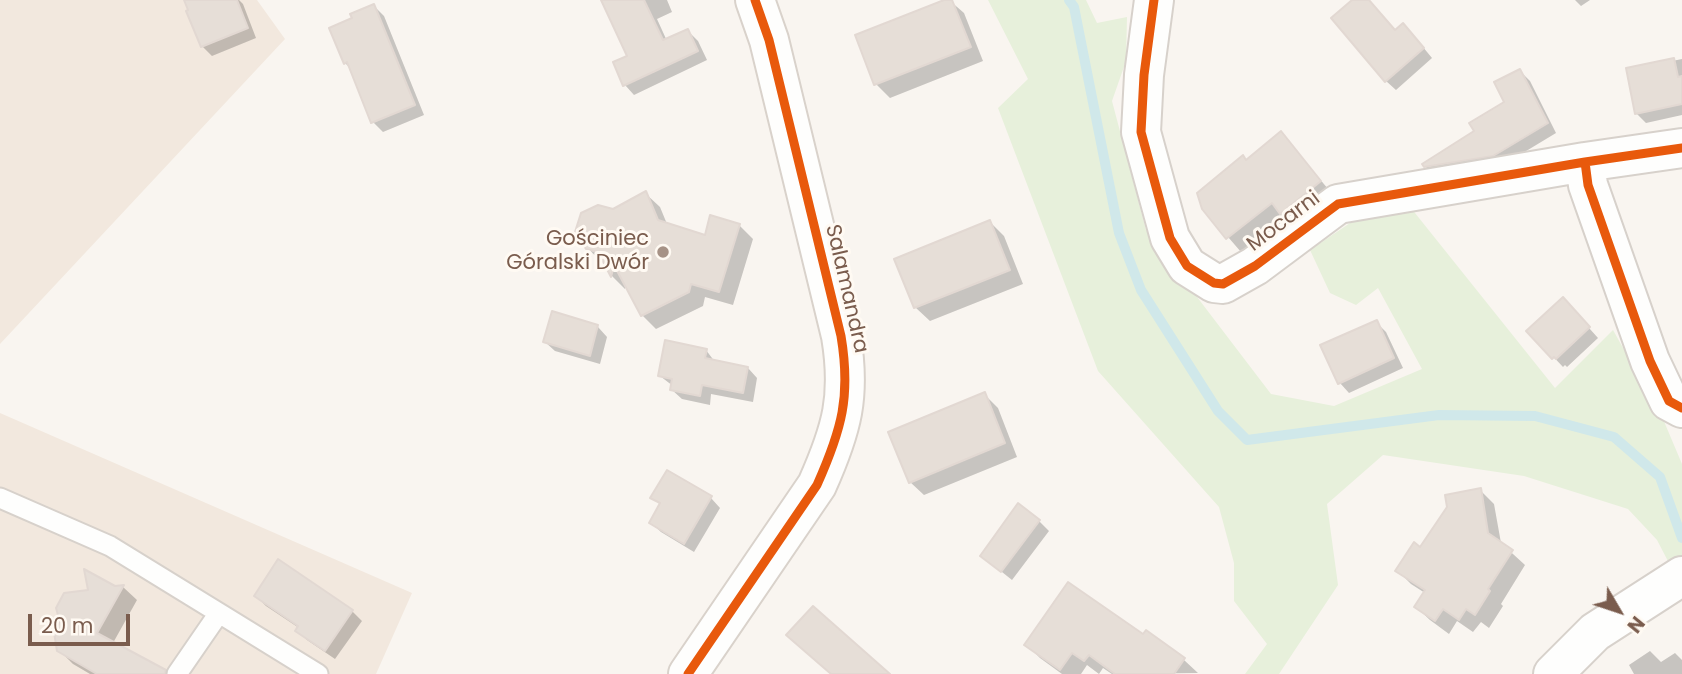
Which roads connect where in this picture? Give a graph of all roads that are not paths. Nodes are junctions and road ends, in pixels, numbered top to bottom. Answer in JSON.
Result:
{"nodes":[{"id":1,"x":755,"y":0,"type":"edge"},
{"id":2,"x":1154,"y":0,"type":"edge"},
{"id":3,"x":1682,"y":148,"type":"edge"},
{"id":4,"x":1585,"y":162,"type":"junction"},
{"id":5,"x":1682,"y":408,"type":"edge"},
{"id":6,"x":0,"y":498,"type":"edge"},
{"id":7,"x":1682,"y":576,"type":"edge"},
{"id":8,"x":219,"y":613,"type":"junction"},
{"id":9,"x":177,"y":674,"type":"edge"},
{"id":10,"x":318,"y":674,"type":"edge"},
{"id":11,"x":688,"y":674,"type":"edge"},
{"id":12,"x":1553,"y":674,"type":"edge"}],
"edges":[{"from":1,"to":11,"type":"street","name":"Salamandra"},
{"from":2,"to":4,"type":"street","name":"Mocarni"},
{"from":3,"to":4,"type":"street","name":"Mocarni"},
{"from":4,"to":5,"type":"street"},
{"from":6,"to":8,"type":"lane"},
{"from":7,"to":12,"type":"street"},
{"from":8,"to":9,"type":"lane"},
{"from":8,"to":10,"type":"lane"}]}
